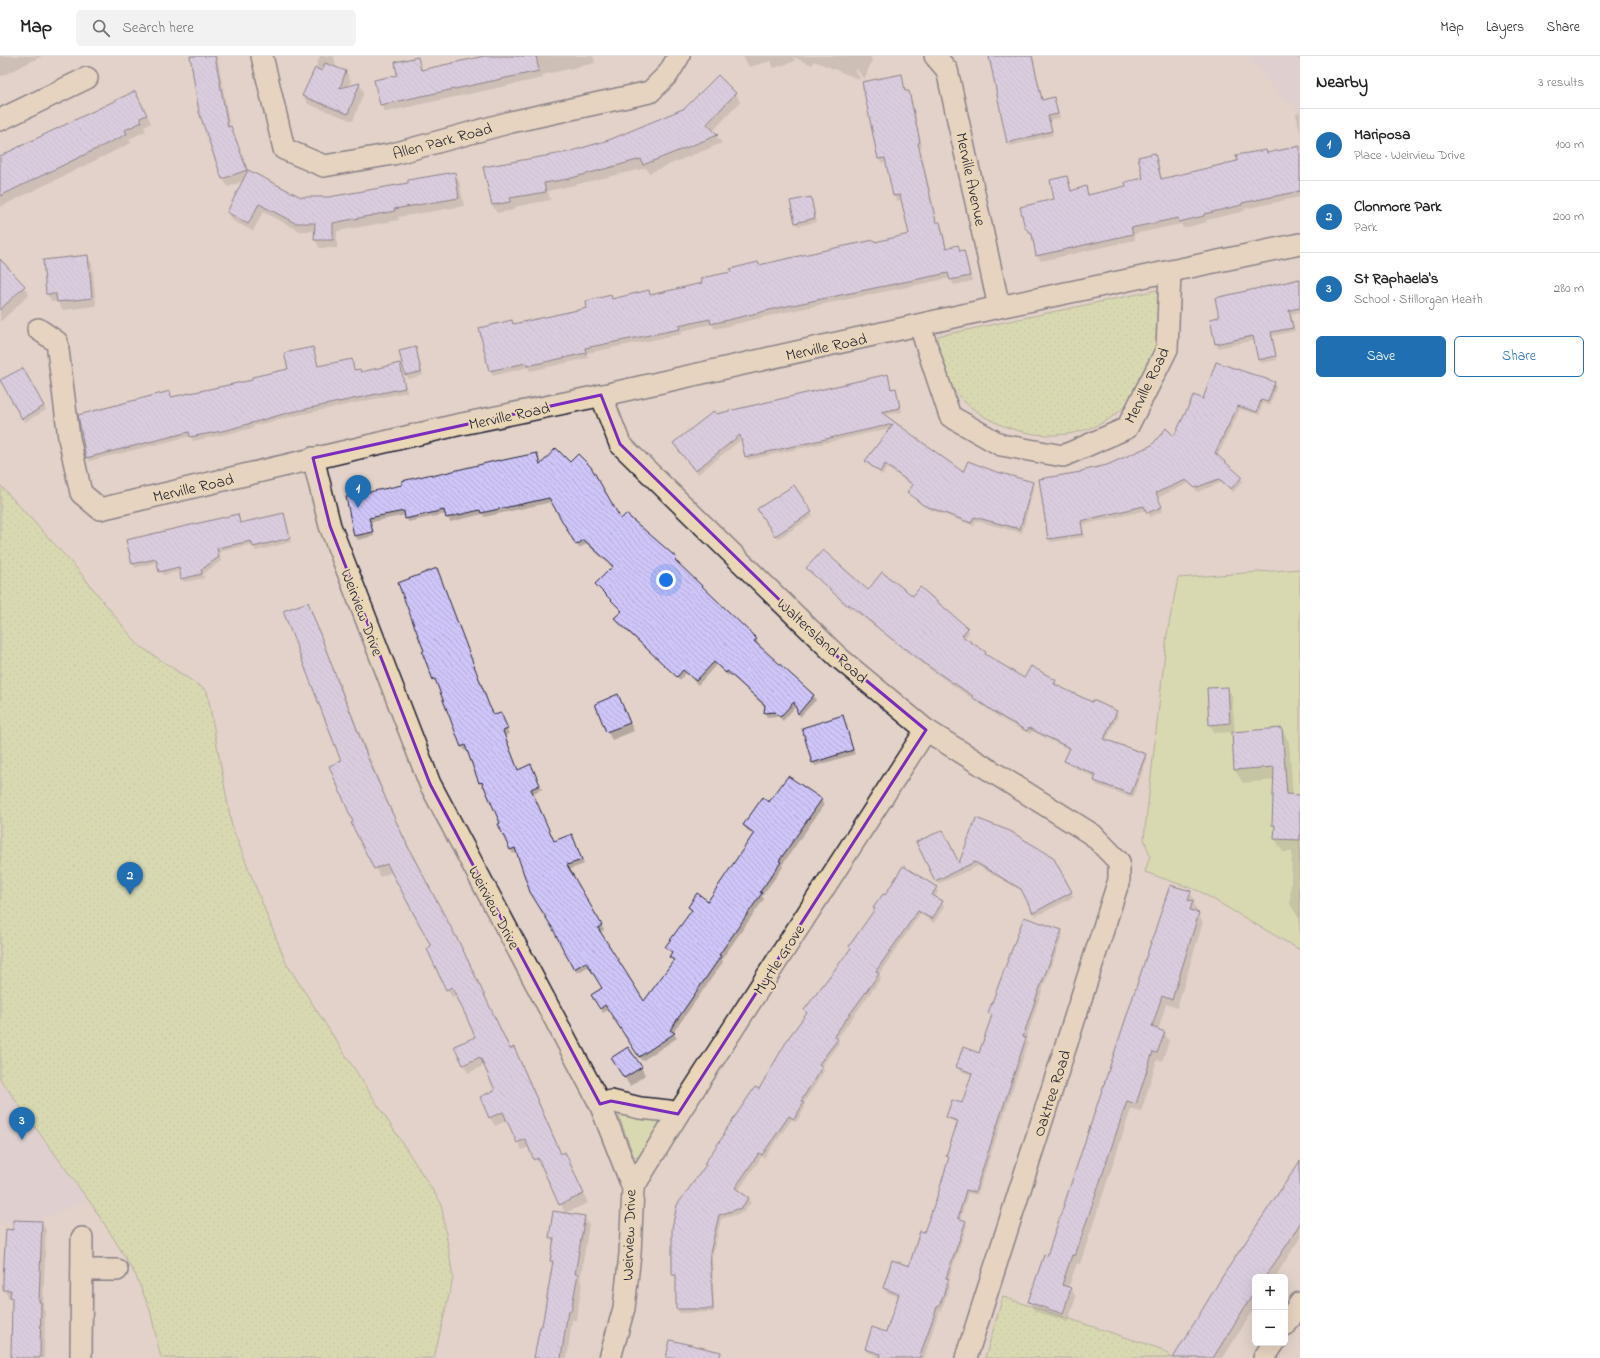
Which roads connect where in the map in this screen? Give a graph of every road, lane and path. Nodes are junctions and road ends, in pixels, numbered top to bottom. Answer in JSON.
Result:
{"nodes":[{"id":1,"x":262,"y":56,"type":"edge"},
{"id":2,"x":679,"y":56,"type":"edge"},
{"id":3,"x":935,"y":56,"type":"edge"},
{"id":4,"x":87,"y":78,"type":"dead end"},
{"id":5,"x":0,"y":120,"type":"edge"},
{"id":6,"x":1300,"y":244,"type":"edge"},
{"id":7,"x":1170,"y":273,"type":"junction"},
{"id":8,"x":998,"y":307,"type":"junction"},
{"id":9,"x":920,"y":326,"type":"junction"},
{"id":10,"x":38,"y":329,"type":"dead end"},
{"id":11,"x":601,"y":395,"type":"junction"},
{"id":12,"x":313,"y":458,"type":"junction"},
{"id":13,"x":926,"y":730,"type":"junction"},
{"id":14,"x":1094,"y":835,"type":"joint"},
{"id":15,"x":600,"y":1104,"type":"junction"},
{"id":16,"x":678,"y":1114,"type":"junction"},
{"id":17,"x":633,"y":1188,"type":"junction"},
{"id":18,"x":82,"y":1238,"type":"dead end"},
{"id":19,"x":82,"y":1270,"type":"junction"},
{"id":20,"x":117,"y":1270,"type":"dead end"},
{"id":21,"x":1300,"y":1303,"type":"edge"},
{"id":22,"x":1288,"y":1321,"type":"edge"},
{"id":23,"x":1272,"y":1346,"type":"edge"},
{"id":24,"x":82,"y":1358,"type":"edge"},
{"id":25,"x":610,"y":1358,"type":"edge"},
{"id":26,"x":966,"y":1358,"type":"edge"},
{"id":27,"x":1264,"y":1358,"type":"edge"}],
"edges":[{"from":1,"to":2,"type":"street","name":"Allen Park Road"},
{"from":3,"to":8,"type":"street","name":"Merville Avenue"},
{"from":4,"to":5,"type":"street"},
{"from":6,"to":7,"type":"street","name":"Merville Road"},
{"from":7,"to":8,"type":"street","name":"Merville Road"},
{"from":7,"to":9,"type":"street","name":"Merville Road"},
{"from":8,"to":9,"type":"street","name":"Merville Road"},
{"from":9,"to":11,"type":"street","name":"Merville Road"},
{"from":10,"to":12,"type":"street","name":"Merville Road"},
{"from":11,"to":12,"type":"street","name":"Merville Road"},
{"from":11,"to":13,"type":"street","name":"Waltersland Road"},
{"from":12,"to":15,"type":"street","name":"Weirview Drive"},
{"from":13,"to":14,"type":"street","name":"Waltersland Road"},
{"from":13,"to":16,"type":"street","name":"Myrtle Grove"},
{"from":14,"to":26,"type":"street","name":"Oaktree Road"},
{"from":15,"to":16,"type":"street"},
{"from":15,"to":17,"type":"street","name":"Weirview Drive"},
{"from":16,"to":17,"type":"street","name":"Myrtle Grove"},
{"from":17,"to":25,"type":"street","name":"Weirview Drive"},
{"from":18,"to":19,"type":"street"},
{"from":19,"to":20,"type":"street"},
{"from":19,"to":24,"type":"street"},
{"from":21,"to":22,"type":"street"},
{"from":23,"to":27,"type":"street"}]}
